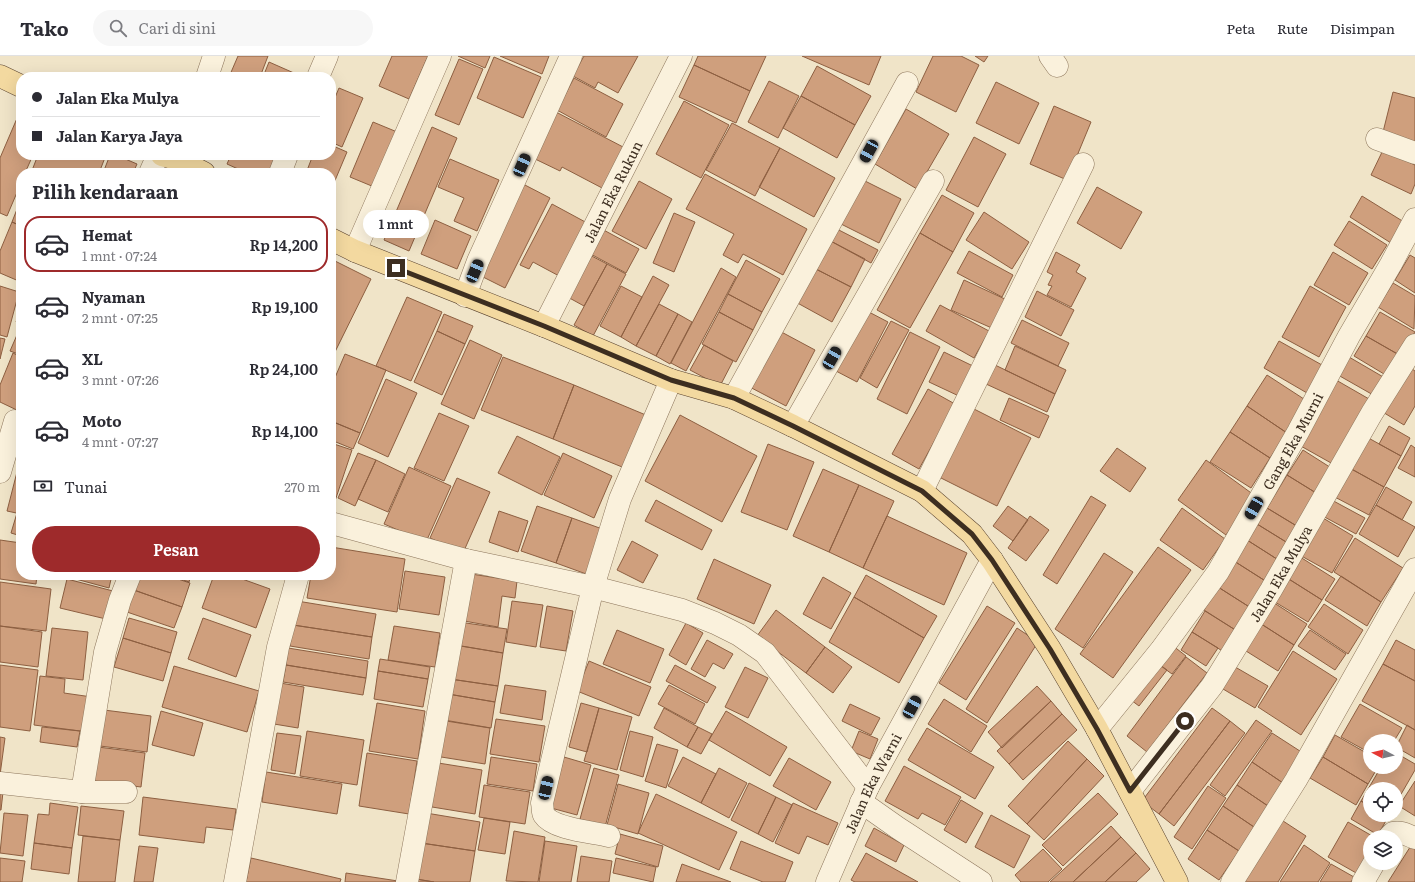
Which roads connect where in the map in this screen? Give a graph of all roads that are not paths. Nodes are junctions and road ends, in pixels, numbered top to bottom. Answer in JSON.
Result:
{"nodes":[{"id":1,"x":214,"y":56,"type":"edge"},
{"id":2,"x":327,"y":56,"type":"edge"},
{"id":3,"x":440,"y":56,"type":"edge"},
{"id":4,"x":571,"y":56,"type":"edge"},
{"id":5,"x":682,"y":56,"type":"edge"},
{"id":6,"x":209,"y":72,"type":"edge"},
{"id":7,"x":320,"y":72,"type":"edge"},
{"id":8,"x":0,"y":76,"type":"edge"},
{"id":9,"x":907,"y":83,"type":"dead end"},
{"id":10,"x":16,"y":84,"type":"edge"},
{"id":11,"x":1377,"y":139,"type":"dead end"},
{"id":12,"x":1415,"y":153,"type":"edge"},
{"id":13,"x":165,"y":160,"type":"edge"},
{"id":14,"x":177,"y":160,"type":"edge"},
{"id":15,"x":1083,"y":164,"type":"dead end"},
{"id":16,"x":156,"y":168,"type":"edge"},
{"id":17,"x":194,"y":168,"type":"edge"},
{"id":18,"x":933,"y":181,"type":"dead end"},
{"id":19,"x":1415,"y":218,"type":"edge"},
{"id":20,"x":336,"y":242,"type":"edge"},
{"id":21,"x":355,"y":251,"type":"junction"},
{"id":22,"x":465,"y":296,"type":"junction"},
{"id":23,"x":544,"y":326,"type":"junction"},
{"id":24,"x":1415,"y":345,"type":"edge"},
{"id":25,"x":671,"y":380,"type":"junction"},
{"id":26,"x":734,"y":398,"type":"junction"},
{"id":27,"x":12,"y":420,"type":"edge"},
{"id":28,"x":793,"y":426,"type":"junction"},
{"id":29,"x":0,"y":472,"type":"edge"},
{"id":30,"x":922,"y":491,"type":"junction"},
{"id":31,"x":336,"y":524,"type":"edge"},
{"id":32,"x":466,"y":560,"type":"junction"},
{"id":33,"x":992,"y":560,"type":"junction"},
{"id":34,"x":1415,"y":569,"type":"edge"},
{"id":35,"x":128,"y":580,"type":"edge"},
{"id":36,"x":297,"y":580,"type":"edge"},
{"id":37,"x":593,"y":587,"type":"junction"},
{"id":38,"x":1097,"y":729,"type":"junction"},
{"id":39,"x":0,"y":783,"type":"edge"},
{"id":40,"x":1130,"y":791,"type":"junction"},
{"id":41,"x":82,"y":792,"type":"junction"},
{"id":42,"x":126,"y":792,"type":"dead end"},
{"id":43,"x":864,"y":794,"type":"junction"},
{"id":44,"x":1403,"y":833,"type":"edge"},
{"id":45,"x":609,"y":836,"type":"dead end"},
{"id":46,"x":1415,"y":838,"type":"edge"},
{"id":47,"x":1370,"y":870,"type":"edge"},
{"id":48,"x":235,"y":882,"type":"edge"},
{"id":49,"x":407,"y":882,"type":"edge"},
{"id":50,"x":827,"y":882,"type":"edge"},
{"id":51,"x":981,"y":882,"type":"edge"},
{"id":52,"x":1177,"y":882,"type":"edge"},
{"id":53,"x":1232,"y":882,"type":"edge"},
{"id":54,"x":1363,"y":882,"type":"edge"}],
"edges":[{"from":1,"to":6,"type":"street"},
{"from":2,"to":7,"type":"street"},
{"from":3,"to":21,"type":"street"},
{"from":4,"to":22,"type":"street"},
{"from":5,"to":23,"type":"street","name":"Jalan Eka Rukun"},
{"from":8,"to":10,"type":"main road"},
{"from":9,"to":26,"type":"street"},
{"from":11,"to":12,"type":"street"},
{"from":13,"to":16,"type":"street"},
{"from":14,"to":17,"type":"main road"},
{"from":15,"to":30,"type":"street"},
{"from":18,"to":28,"type":"street"},
{"from":19,"to":38,"type":"street","name":"Gang Eka Murni"},
{"from":20,"to":21,"type":"main road"},
{"from":21,"to":22,"type":"main road"},
{"from":22,"to":23,"type":"main road"},
{"from":23,"to":25,"type":"main road"},
{"from":24,"to":40,"type":"street","name":"Jalan Eka Mulya"},
{"from":25,"to":26,"type":"main road"},
{"from":25,"to":37,"type":"street"},
{"from":26,"to":28,"type":"main road"},
{"from":27,"to":29,"type":"street"},
{"from":28,"to":30,"type":"main road"},
{"from":30,"to":33,"type":"main road"},
{"from":31,"to":32,"type":"street"},
{"from":32,"to":37,"type":"street"},
{"from":32,"to":49,"type":"street"},
{"from":33,"to":38,"type":"main road"},
{"from":33,"to":43,"type":"street","name":"Jalan Eka Warni"},
{"from":34,"to":53,"type":"street"},
{"from":35,"to":41,"type":"street"},
{"from":36,"to":48,"type":"street"},
{"from":37,"to":43,"type":"street"},
{"from":37,"to":45,"type":"street"},
{"from":38,"to":40,"type":"main road"},
{"from":39,"to":41,"type":"street"},
{"from":40,"to":52,"type":"main road"},
{"from":41,"to":42,"type":"street"},
{"from":43,"to":50,"type":"street","name":"Jalan Eka Warni"},
{"from":43,"to":51,"type":"street"},
{"from":44,"to":46,"type":"street"},
{"from":47,"to":54,"type":"street"}]}
